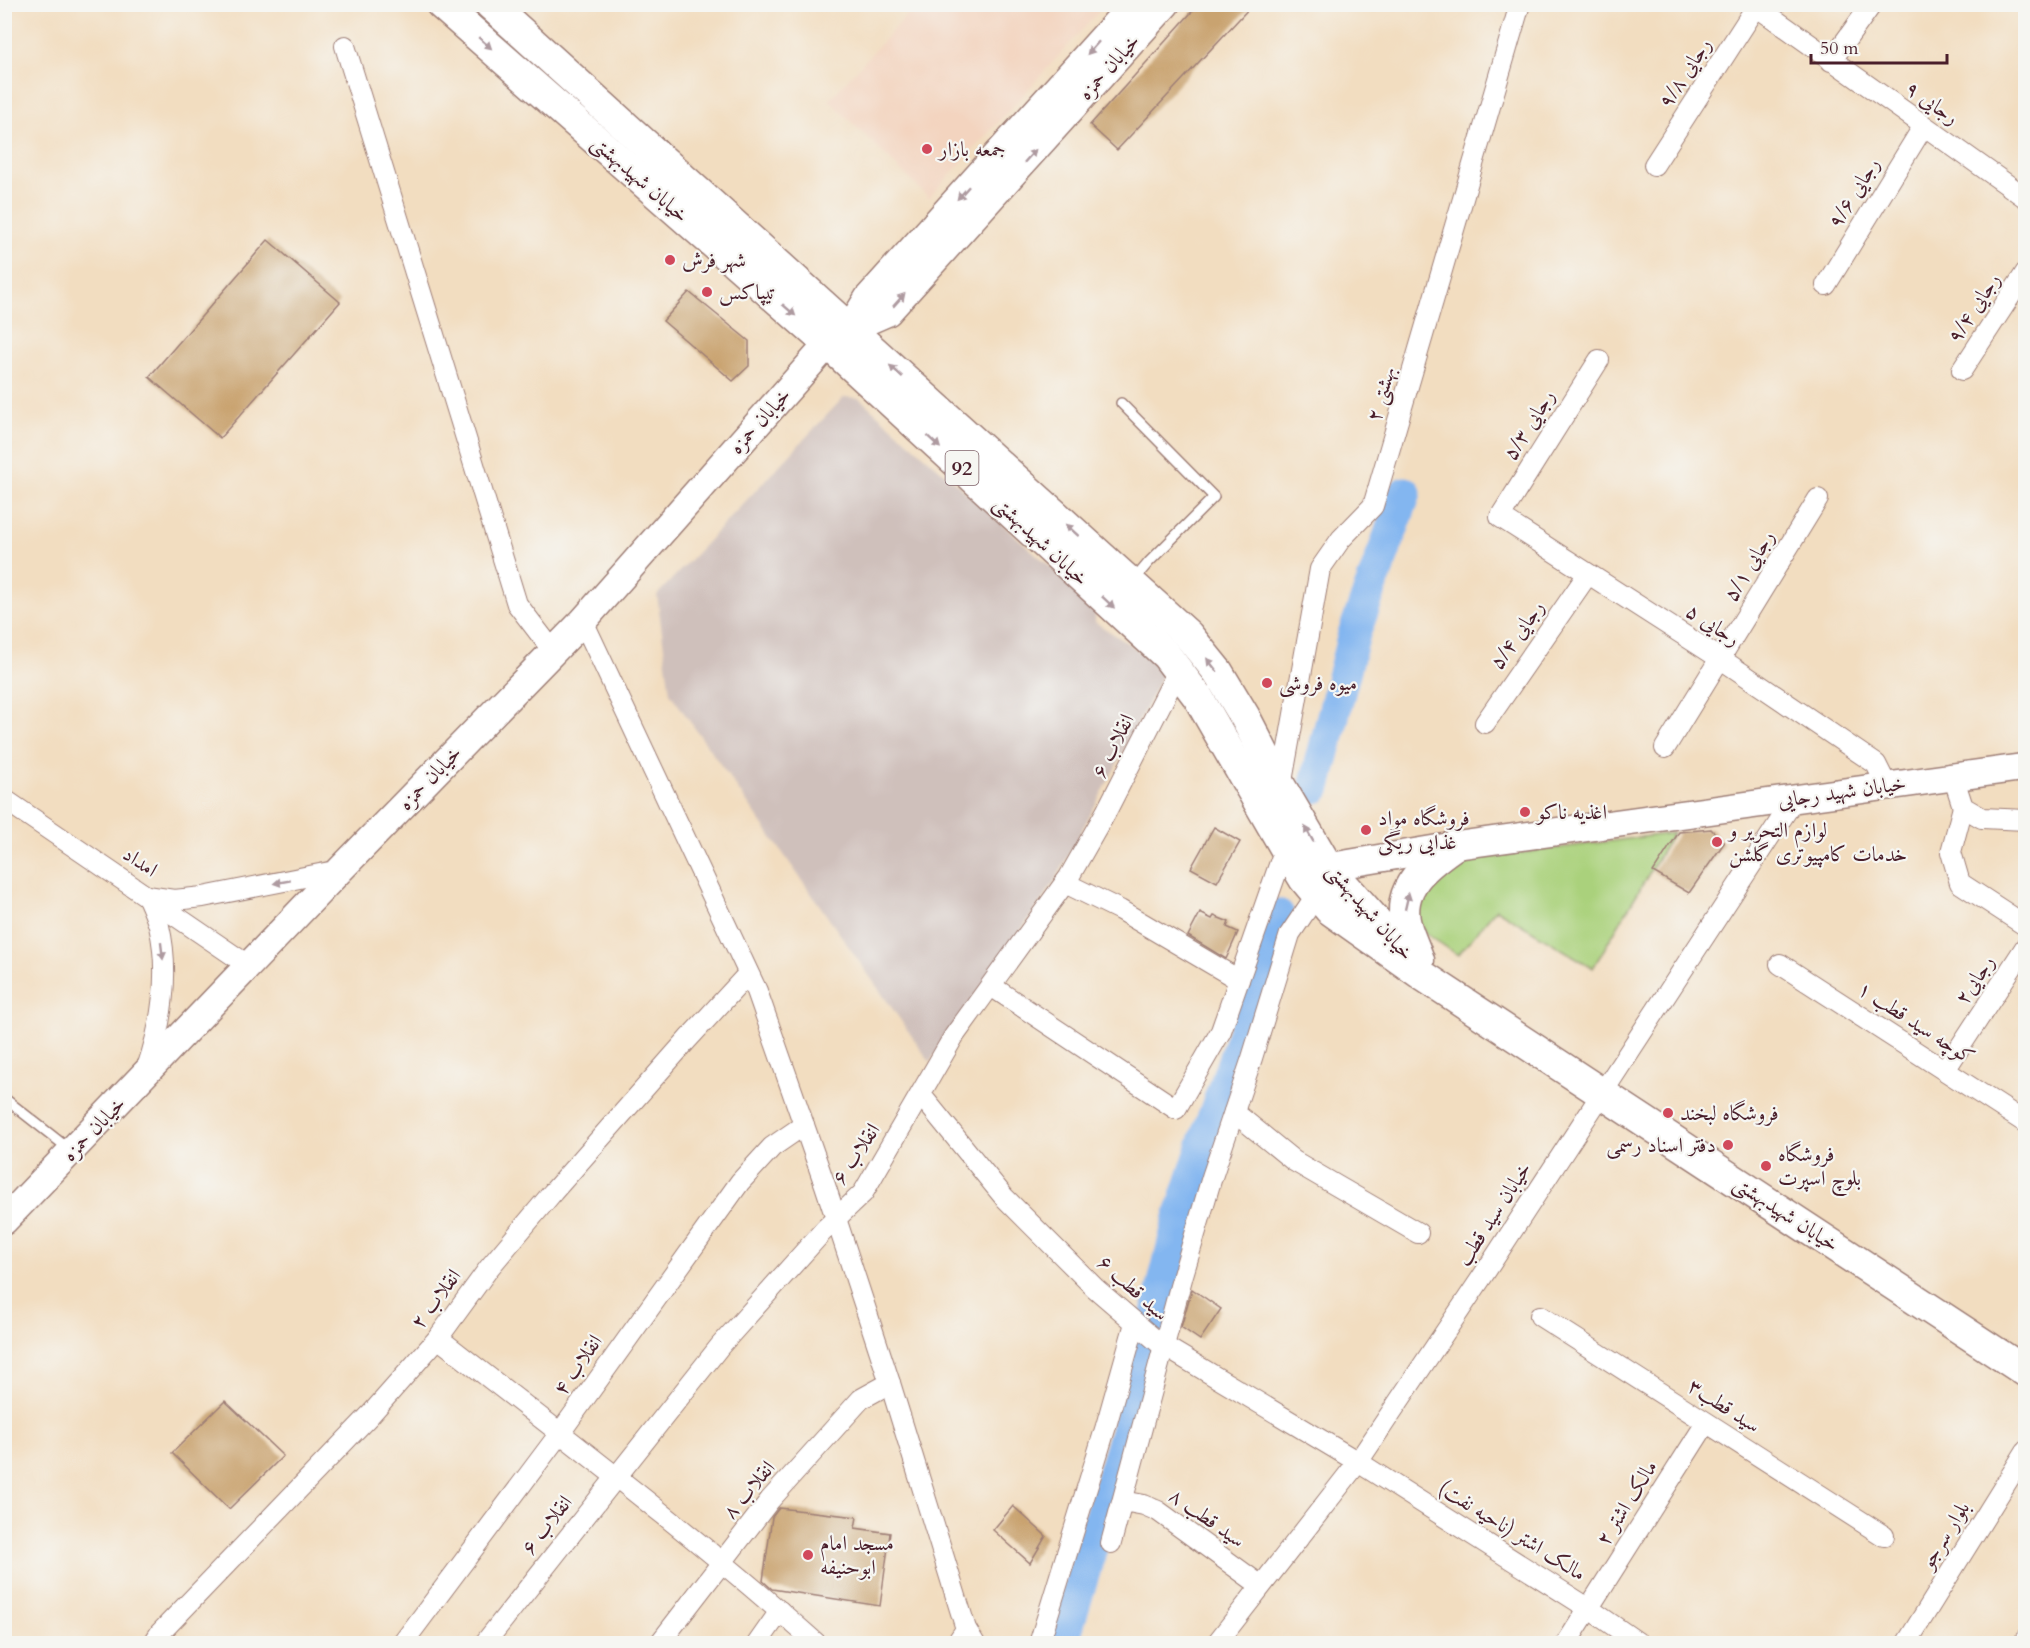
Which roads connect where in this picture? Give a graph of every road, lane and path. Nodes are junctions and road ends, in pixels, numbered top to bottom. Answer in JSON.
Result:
{"nodes":[{"id":1,"x":441,"y":4,"type":"edge"},
{"id":2,"x":490,"y":4,"type":"edge"},
{"id":3,"x":1132,"y":4,"type":"edge"},
{"id":4,"x":1166,"y":4,"type":"edge"},
{"id":5,"x":1520,"y":4,"type":"edge"},
{"id":6,"x":1872,"y":4,"type":"edge"},
{"id":7,"x":1754,"y":6,"type":"edge"},
{"id":8,"x":345,"y":46,"type":"dead end"},
{"id":9,"x":1831,"y":61,"type":"junction"},
{"id":10,"x":1923,"y":127,"type":"junction"},
{"id":11,"x":1654,"y":165,"type":"dead end"},
{"id":12,"x":2025,"y":198,"type":"edge"},
{"id":13,"x":2025,"y":272,"type":"edge"},
{"id":14,"x":1826,"y":285,"type":"dead end"},
{"id":15,"x":838,"y":337,"type":"junction"},
{"id":16,"x":1599,"y":360,"type":"dead end"},
{"id":17,"x":1962,"y":370,"type":"dead end"},
{"id":18,"x":1121,"y":403,"type":"dead end"},
{"id":19,"x":1818,"y":499,"type":"dead end"},
{"id":20,"x":1500,"y":517,"type":"joint"},
{"id":21,"x":1588,"y":574,"type":"junction"},
{"id":22,"x":1131,"y":583,"type":"junction"},
{"id":23,"x":583,"y":621,"type":"junction"},
{"id":24,"x":553,"y":651,"type":"junction"},
{"id":25,"x":1720,"y":659,"type":"junction"},
{"id":26,"x":1178,"y":671,"type":"junction"},
{"id":27,"x":1485,"y":723,"type":"dead end"},
{"id":28,"x":1665,"y":748,"type":"dead end"},
{"id":29,"x":2025,"y":767,"type":"edge"},
{"id":30,"x":1953,"y":776,"type":"junction"},
{"id":31,"x":1887,"y":786,"type":"junction"},
{"id":32,"x":1281,"y":787,"type":"junction"},
{"id":33,"x":1795,"y":798,"type":"junction"},
{"id":34,"x":4,"y":799,"type":"edge"},
{"id":35,"x":1963,"y":807,"type":"junction"},
{"id":36,"x":2025,"y":820,"type":"edge"},
{"id":37,"x":1453,"y":846,"type":"junction"},
{"id":38,"x":1285,"y":848,"type":"junction"},
{"id":39,"x":340,"y":870,"type":"junction"},
{"id":40,"x":1317,"y":880,"type":"junction"},
{"id":41,"x":1065,"y":884,"type":"junction"},
{"id":42,"x":147,"y":896,"type":"junction"},
{"id":43,"x":2025,"y":926,"type":"edge"},
{"id":44,"x":2025,"y":946,"type":"edge"},
{"id":45,"x":1780,"y":964,"type":"dead end"},
{"id":46,"x":249,"y":966,"type":"junction"},
{"id":47,"x":748,"y":974,"type":"junction"},
{"id":48,"x":1425,"y":977,"type":"junction"},
{"id":49,"x":1239,"y":980,"type":"junction"},
{"id":50,"x":991,"y":986,"type":"junction"},
{"id":51,"x":1945,"y":1070,"type":"junction"},
{"id":52,"x":143,"y":1078,"type":"junction"},
{"id":53,"x":1602,"y":1093,"type":"junction"},
{"id":54,"x":921,"y":1095,"type":"junction"},
{"id":55,"x":4,"y":1098,"type":"edge"},
{"id":56,"x":1234,"y":1112,"type":"junction"},
{"id":57,"x":2025,"y":1123,"type":"edge"},
{"id":58,"x":804,"y":1125,"type":"junction"},
{"id":59,"x":73,"y":1152,"type":"junction"},
{"id":60,"x":836,"y":1218,"type":"junction"},
{"id":61,"x":4,"y":1221,"type":"edge"},
{"id":62,"x":1418,"y":1233,"type":"dead end"},
{"id":63,"x":1540,"y":1316,"type":"dead end"},
{"id":64,"x":1135,"y":1323,"type":"junction"},
{"id":65,"x":438,"y":1338,"type":"junction"},
{"id":66,"x":1164,"y":1347,"type":"junction"},
{"id":67,"x":2025,"y":1372,"type":"edge"},
{"id":68,"x":890,"y":1383,"type":"junction"},
{"id":69,"x":1706,"y":1423,"type":"junction"},
{"id":70,"x":560,"y":1433,"type":"junction"},
{"id":71,"x":2025,"y":1451,"type":"edge"},
{"id":72,"x":1358,"y":1462,"type":"junction"},
{"id":73,"x":615,"y":1476,"type":"junction"},
{"id":74,"x":1123,"y":1501,"type":"junction"},
{"id":75,"x":1884,"y":1536,"type":"dead end"},
{"id":76,"x":1112,"y":1543,"type":"dead end"},
{"id":77,"x":721,"y":1562,"type":"junction"},
{"id":78,"x":1260,"y":1585,"type":"junction"},
{"id":79,"x":1588,"y":1608,"type":"junction"},
{"id":80,"x":780,"y":1611,"type":"junction"},
{"id":81,"x":966,"y":1639,"type":"edge"},
{"id":82,"x":2025,"y":1639,"type":"edge"},
{"id":83,"x":153,"y":1644,"type":"edge"},
{"id":84,"x":402,"y":1644,"type":"edge"},
{"id":85,"x":484,"y":1644,"type":"edge"},
{"id":86,"x":658,"y":1644,"type":"edge"},
{"id":87,"x":757,"y":1644,"type":"edge"},
{"id":88,"x":818,"y":1644,"type":"edge"},
{"id":89,"x":1039,"y":1644,"type":"edge"},
{"id":90,"x":1216,"y":1644,"type":"edge"},
{"id":91,"x":1566,"y":1644,"type":"edge"},
{"id":92,"x":1640,"y":1644,"type":"edge"},
{"id":93,"x":1905,"y":1644,"type":"edge"},
{"id":94,"x":2022,"y":1644,"type":"edge"}],
"edges":[{"from":1,"to":15,"type":"main road","name":"خیابان شهیدبهشتی","number":"92","one_way":true},
{"from":2,"to":15,"type":"main road","name":"خیابان شهیدبهشتی","number":"92"},
{"from":3,"to":15,"type":"main road","name":"خیابان حمزه","one_way":true},
{"from":15,"to":4,"type":"main road","name":"خیابان حمزه","one_way":true},
{"from":5,"to":32,"type":"street","name":"بهشتی ۲"},
{"from":6,"to":9,"type":"street"},
{"from":7,"to":9,"type":"street","name":"رجایی ۹"},
{"from":7,"to":11,"type":"street","name":"رجایی ۹/۸"},
{"from":8,"to":24,"type":"street"},
{"from":9,"to":10,"type":"street","name":"رجایی ۹"},
{"from":10,"to":12,"type":"street","name":"رجایی ۹"},
{"from":10,"to":14,"type":"street","name":"رجایی ۹/۶"},
{"from":13,"to":17,"type":"street","name":"رجایی ۹/۴"},
{"from":22,"to":15,"type":"main road","name":"خیابان شهیدبهشتی","number":"92","one_way":true},
{"from":15,"to":23,"type":"main road","name":"خیابان حمزه"},
{"from":15,"to":26,"type":"main road","name":"خیابان شهیدبهشتی","number":"92","one_way":true},
{"from":16,"to":20,"type":"street","name":"رجایی ۵/۳"},
{"from":18,"to":22,"type":"lane"},
{"from":19,"to":25,"type":"street","name":"رجایی ۵/۱"},
{"from":20,"to":21,"type":"street","name":"رجایی ۵"},
{"from":21,"to":25,"type":"street","name":"رجایی ۵"},
{"from":21,"to":27,"type":"street","name":"رجایی ۵/۴"},
{"from":32,"to":22,"type":"main road","name":"خیابان شهیدبهشتی","number":"92","one_way":true},
{"from":23,"to":24,"type":"main road","name":"خیابان حمزه"},
{"from":23,"to":47,"type":"street"},
{"from":24,"to":39,"type":"main road","name":"خیابان حمزه"},
{"from":25,"to":28,"type":"street","name":"رجایی ۵/۱"},
{"from":25,"to":31,"type":"street","name":"رجایی ۵"},
{"from":26,"to":38,"type":"main road","name":"خیابان شهیدبهشتی","number":"92"},
{"from":26,"to":41,"type":"street","name":"انقلاب ۶"},
{"from":29,"to":30,"type":"main road","name":"خیابان شهید رجایی"},
{"from":30,"to":31,"type":"main road","name":"خیابان شهید رجایی"},
{"from":30,"to":35,"type":"street"},
{"from":31,"to":33,"type":"main road","name":"خیابان شهید رجایی"},
{"from":40,"to":32,"type":"main road","name":"خیابان شهیدبهشتی","number":"92","one_way":true},
{"from":33,"to":37,"type":"main road","name":"خیابان شهید رجایی"},
{"from":33,"to":53,"type":"street","name":"خیابان سید قطب"},
{"from":34,"to":42,"type":"street","name":"امداد"},
{"from":35,"to":36,"type":"street"},
{"from":35,"to":43,"type":"street"},
{"from":37,"to":40,"type":"main road","name":"خیابان شهید رجایی"},
{"from":48,"to":37,"type":"main road","one_way":true},
{"from":38,"to":40,"type":"main road","name":"خیابان شهیدبهشتی","number":"92"},
{"from":38,"to":49,"type":"street"},
{"from":39,"to":42,"type":"street","one_way":true},
{"from":39,"to":46,"type":"main road","name":"خیابان حمزه"},
{"from":40,"to":48,"type":"main road","name":"خیابان شهیدبهشتی","number":"92"},
{"from":40,"to":56,"type":"street"},
{"from":41,"to":49,"type":"street"},
{"from":41,"to":50,"type":"street","name":"انقلاب ۶"},
{"from":42,"to":46,"type":"street","name":"امداد"},
{"from":42,"to":52,"type":"street","one_way":true},
{"from":44,"to":51,"type":"street","name":"رجایی۲"},
{"from":45,"to":51,"type":"street","name":"کوچه سید قطب ۱"},
{"from":46,"to":52,"type":"main road","name":"خیابان حمزه"},
{"from":47,"to":58,"type":"street"},
{"from":47,"to":65,"type":"street","name":"انقلاب ۲"},
{"from":48,"to":53,"type":"main road","name":"خیابان شهیدبهشتی","number":"92"},
{"from":49,"to":50,"type":"street"},
{"from":50,"to":54,"type":"street","name":"انقلاب ۶"},
{"from":51,"to":57,"type":"street","name":"کوچه سید قطب ۱"},
{"from":52,"to":59,"type":"main road","name":"خیابان حمزه"},
{"from":53,"to":67,"type":"main road","name":"خیابان شهیدبهشتی","number":"92"},
{"from":53,"to":72,"type":"street","name":"خیابان سید قطب"},
{"from":54,"to":60,"type":"street","name":"انقلاب ۶"},
{"from":54,"to":64,"type":"street","name":"سید قطب ۶"},
{"from":55,"to":59,"type":"lane"},
{"from":56,"to":62,"type":"street"},
{"from":56,"to":66,"type":"street"},
{"from":58,"to":60,"type":"street"},
{"from":58,"to":70,"type":"street","name":"انقلاب ۴"},
{"from":59,"to":61,"type":"main road","name":"خیابان حمزه"},
{"from":60,"to":68,"type":"street"},
{"from":60,"to":73,"type":"street","name":"انقلاب ۶"},
{"from":63,"to":69,"type":"street","name":"سید قطب۳"},
{"from":64,"to":66,"type":"street","name":"سید قطب ۶"},
{"from":64,"to":89,"type":"street"},
{"from":65,"to":70,"type":"street"},
{"from":65,"to":83,"type":"street","name":"انقلاب ۲"},
{"from":66,"to":72,"type":"street","name":"سید قطب ۶"},
{"from":66,"to":74,"type":"street"},
{"from":68,"to":77,"type":"street","name":"انقلاب ۸"},
{"from":68,"to":81,"type":"street"},
{"from":69,"to":75,"type":"street","name":"سید قطب۳"},
{"from":69,"to":79,"type":"street","name":"مالک اشتر ۲"},
{"from":70,"to":73,"type":"street"},
{"from":70,"to":84,"type":"street","name":"انقلاب ۴"},
{"from":71,"to":93,"type":"street","name":"بلوار سرجو"},
{"from":72,"to":78,"type":"street","name":"خیابان سید قطب"},
{"from":72,"to":79,"type":"street","name":"مالک اشتر (ناحیه نفت)"},
{"from":73,"to":77,"type":"street"},
{"from":73,"to":85,"type":"street","name":"انقلاب ۶"},
{"from":74,"to":76,"type":"street"},
{"from":74,"to":78,"type":"street","name":"سید قطب ۸"},
{"from":77,"to":80,"type":"street"},
{"from":77,"to":86,"type":"street","name":"انقلاب ۸"},
{"from":78,"to":90,"type":"street","name":"خیابان سید قطب"},
{"from":79,"to":91,"type":"street","name":"مالک اشتر ۲"},
{"from":79,"to":92,"type":"street","name":"مالک اشتر (ناحیه نفت)"},
{"from":80,"to":87,"type":"street"},
{"from":80,"to":88,"type":"street"},
{"from":82,"to":94,"type":"street"}]}
